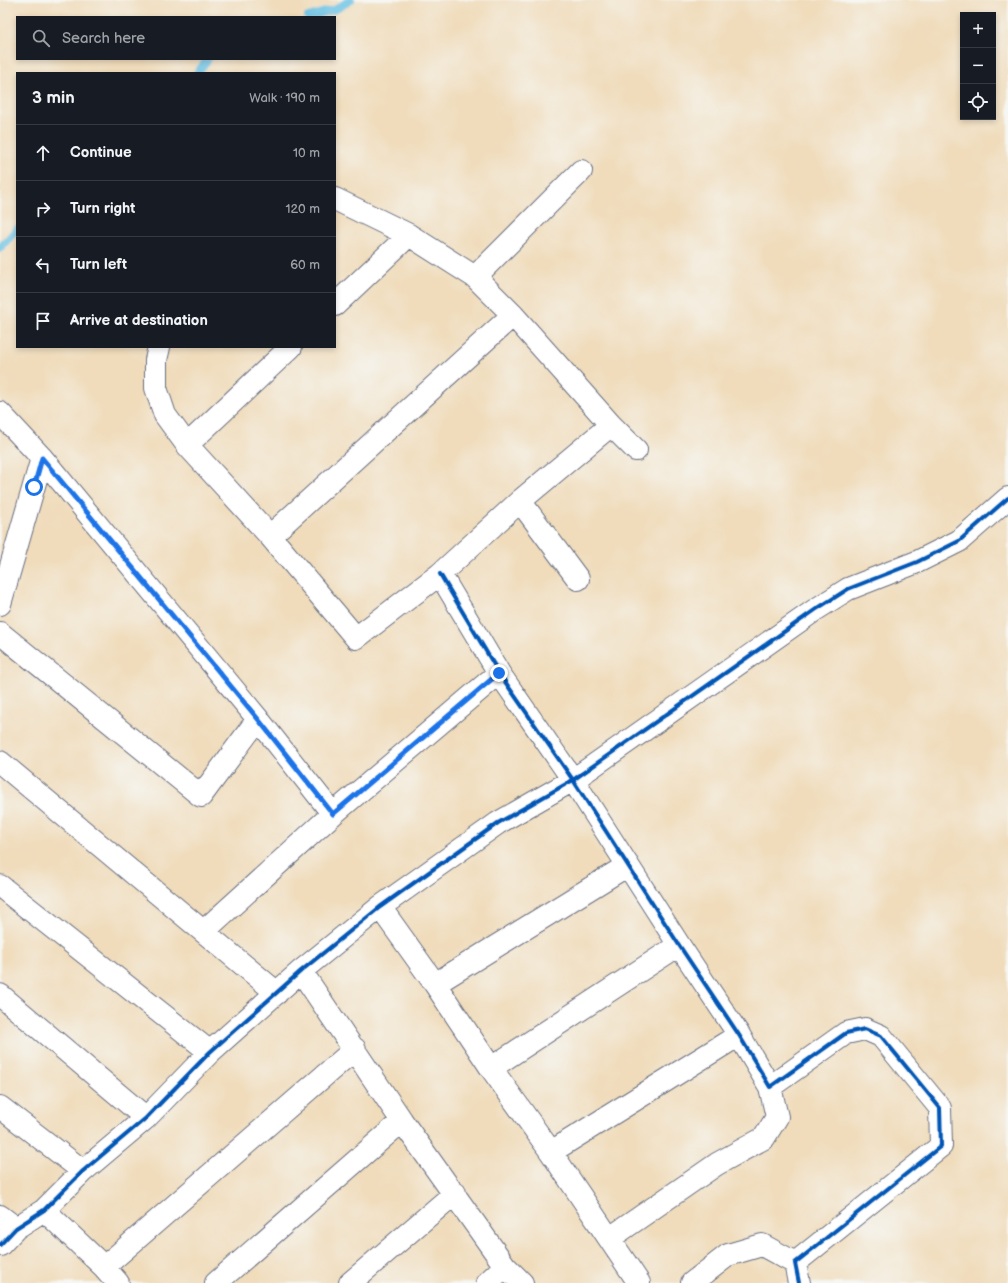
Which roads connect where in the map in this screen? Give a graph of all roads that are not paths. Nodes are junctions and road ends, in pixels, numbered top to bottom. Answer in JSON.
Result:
{"nodes":[{"id":1,"x":581,"y":171,"type":"dead end"},
{"id":2,"x":336,"y":199,"type":"edge"},
{"id":3,"x":409,"y":235,"type":"junction"},
{"id":4,"x":475,"y":277,"type":"junction"},
{"id":5,"x":336,"y":304,"type":"edge"},
{"id":6,"x":513,"y":315,"type":"junction"},
{"id":7,"x":159,"y":348,"type":"edge"},
{"id":8,"x":290,"y":348,"type":"edge"},
{"id":9,"x":0,"y":413,"type":"edge"},
{"id":10,"x":611,"y":425,"type":"junction"},
{"id":11,"x":187,"y":445,"type":"junction"},
{"id":12,"x":636,"y":450,"type":"dead end"},
{"id":13,"x":42,"y":458,"type":"junction"},
{"id":14,"x":1008,"y":498,"type":"edge"},
{"id":15,"x":520,"y":501,"type":"junction"},
{"id":16,"x":270,"y":536,"type":"junction"},
{"id":17,"x":440,"y":574,"type":"junction"},
{"id":18,"x":578,"y":579,"type":"dead end"},
{"id":19,"x":0,"y":604,"type":"edge"},
{"id":20,"x":0,"y":633,"type":"edge"},
{"id":21,"x":499,"y":673,"type":"junction"},
{"id":22,"x":258,"y":719,"type":"junction"},
{"id":23,"x":0,"y":762,"type":"edge"},
{"id":24,"x":573,"y":780,"type":"junction"},
{"id":25,"x":333,"y":814,"type":"junction"},
{"id":26,"x":628,"y":865,"type":"junction"},
{"id":27,"x":0,"y":886,"type":"edge"},
{"id":28,"x":380,"y":907,"type":"junction"},
{"id":29,"x":204,"y":931,"type":"junction"},
{"id":30,"x":679,"y":945,"type":"junction"},
{"id":31,"x":301,"y":971,"type":"junction"},
{"id":32,"x":435,"y":984,"type":"junction"},
{"id":33,"x":277,"y":993,"type":"junction"},
{"id":34,"x":0,"y":995,"type":"edge"},
{"id":35,"x":739,"y":1035,"type":"junction"},
{"id":36,"x":355,"y":1049,"type":"junction"},
{"id":37,"x":210,"y":1052,"type":"junction"},
{"id":38,"x":491,"y":1068,"type":"junction"},
{"id":39,"x":770,"y":1086,"type":"junction"},
{"id":40,"x":0,"y":1107,"type":"edge"},
{"id":41,"x":146,"y":1118,"type":"junction"},
{"id":42,"x":402,"y":1121,"type":"junction"},
{"id":43,"x":551,"y":1152,"type":"junction"},
{"id":44,"x":83,"y":1172,"type":"junction"},
{"id":45,"x":455,"y":1193,"type":"junction"},
{"id":46,"x":44,"y":1210,"type":"junction"},
{"id":47,"x":8,"y":1222,"type":"edge"},
{"id":48,"x":610,"y":1238,"type":"junction"},
{"id":49,"x":0,"y":1245,"type":"edge"},
{"id":50,"x":505,"y":1266,"type":"junction"},
{"id":51,"x":104,"y":1267,"type":"junction"},
{"id":52,"x":797,"y":1273,"type":"edge"},
{"id":53,"x":118,"y":1283,"type":"edge"},
{"id":54,"x":216,"y":1283,"type":"edge"},
{"id":55,"x":350,"y":1283,"type":"edge"},
{"id":56,"x":487,"y":1283,"type":"edge"},
{"id":57,"x":522,"y":1283,"type":"edge"},
{"id":58,"x":639,"y":1283,"type":"edge"},
{"id":59,"x":692,"y":1283,"type":"edge"}],
"edges":[{"from":1,"to":4,"type":"street"},
{"from":2,"to":3,"type":"street"},
{"from":3,"to":4,"type":"street"},
{"from":3,"to":5,"type":"street"},
{"from":4,"to":6,"type":"street"},
{"from":6,"to":10,"type":"street"},
{"from":6,"to":16,"type":"street"},
{"from":7,"to":11,"type":"street"},
{"from":8,"to":11,"type":"street"},
{"from":9,"to":13,"type":"street"},
{"from":10,"to":12,"type":"street"},
{"from":10,"to":15,"type":"street"},
{"from":11,"to":16,"type":"street"},
{"from":13,"to":19,"type":"street"},
{"from":13,"to":22,"type":"street"},
{"from":14,"to":24,"type":"street"},
{"from":15,"to":17,"type":"street"},
{"from":15,"to":18,"type":"street"},
{"from":16,"to":17,"type":"street"},
{"from":17,"to":21,"type":"street"},
{"from":20,"to":22,"type":"street"},
{"from":21,"to":24,"type":"street"},
{"from":21,"to":25,"type":"street"},
{"from":22,"to":25,"type":"street"},
{"from":23,"to":29,"type":"street"},
{"from":24,"to":26,"type":"street"},
{"from":24,"to":28,"type":"street"},
{"from":25,"to":29,"type":"street"},
{"from":26,"to":30,"type":"street"},
{"from":26,"to":32,"type":"street"},
{"from":27,"to":37,"type":"street"},
{"from":28,"to":31,"type":"street"},
{"from":28,"to":32,"type":"street"},
{"from":29,"to":33,"type":"street"},
{"from":30,"to":35,"type":"street"},
{"from":30,"to":38,"type":"street"},
{"from":31,"to":33,"type":"street"},
{"from":31,"to":36,"type":"street"},
{"from":32,"to":38,"type":"street"},
{"from":33,"to":37,"type":"street"},
{"from":34,"to":41,"type":"street"},
{"from":35,"to":39,"type":"street"},
{"from":35,"to":43,"type":"street"},
{"from":36,"to":42,"type":"street"},
{"from":36,"to":51,"type":"street"},
{"from":37,"to":41,"type":"street"},
{"from":38,"to":43,"type":"street"},
{"from":39,"to":48,"type":"street"},
{"from":39,"to":52,"type":"street"},
{"from":40,"to":44,"type":"street"},
{"from":41,"to":44,"type":"street"},
{"from":42,"to":45,"type":"street"},
{"from":42,"to":54,"type":"street"},
{"from":43,"to":48,"type":"street"},
{"from":44,"to":46,"type":"street"},
{"from":45,"to":50,"type":"street"},
{"from":45,"to":55,"type":"street"},
{"from":46,"to":47,"type":"street"},
{"from":46,"to":51,"type":"street"},
{"from":47,"to":49,"type":"street"},
{"from":48,"to":58,"type":"street"},
{"from":50,"to":56,"type":"street"},
{"from":50,"to":57,"type":"street"},
{"from":51,"to":53,"type":"street"},
{"from":52,"to":59,"type":"street"}]}
